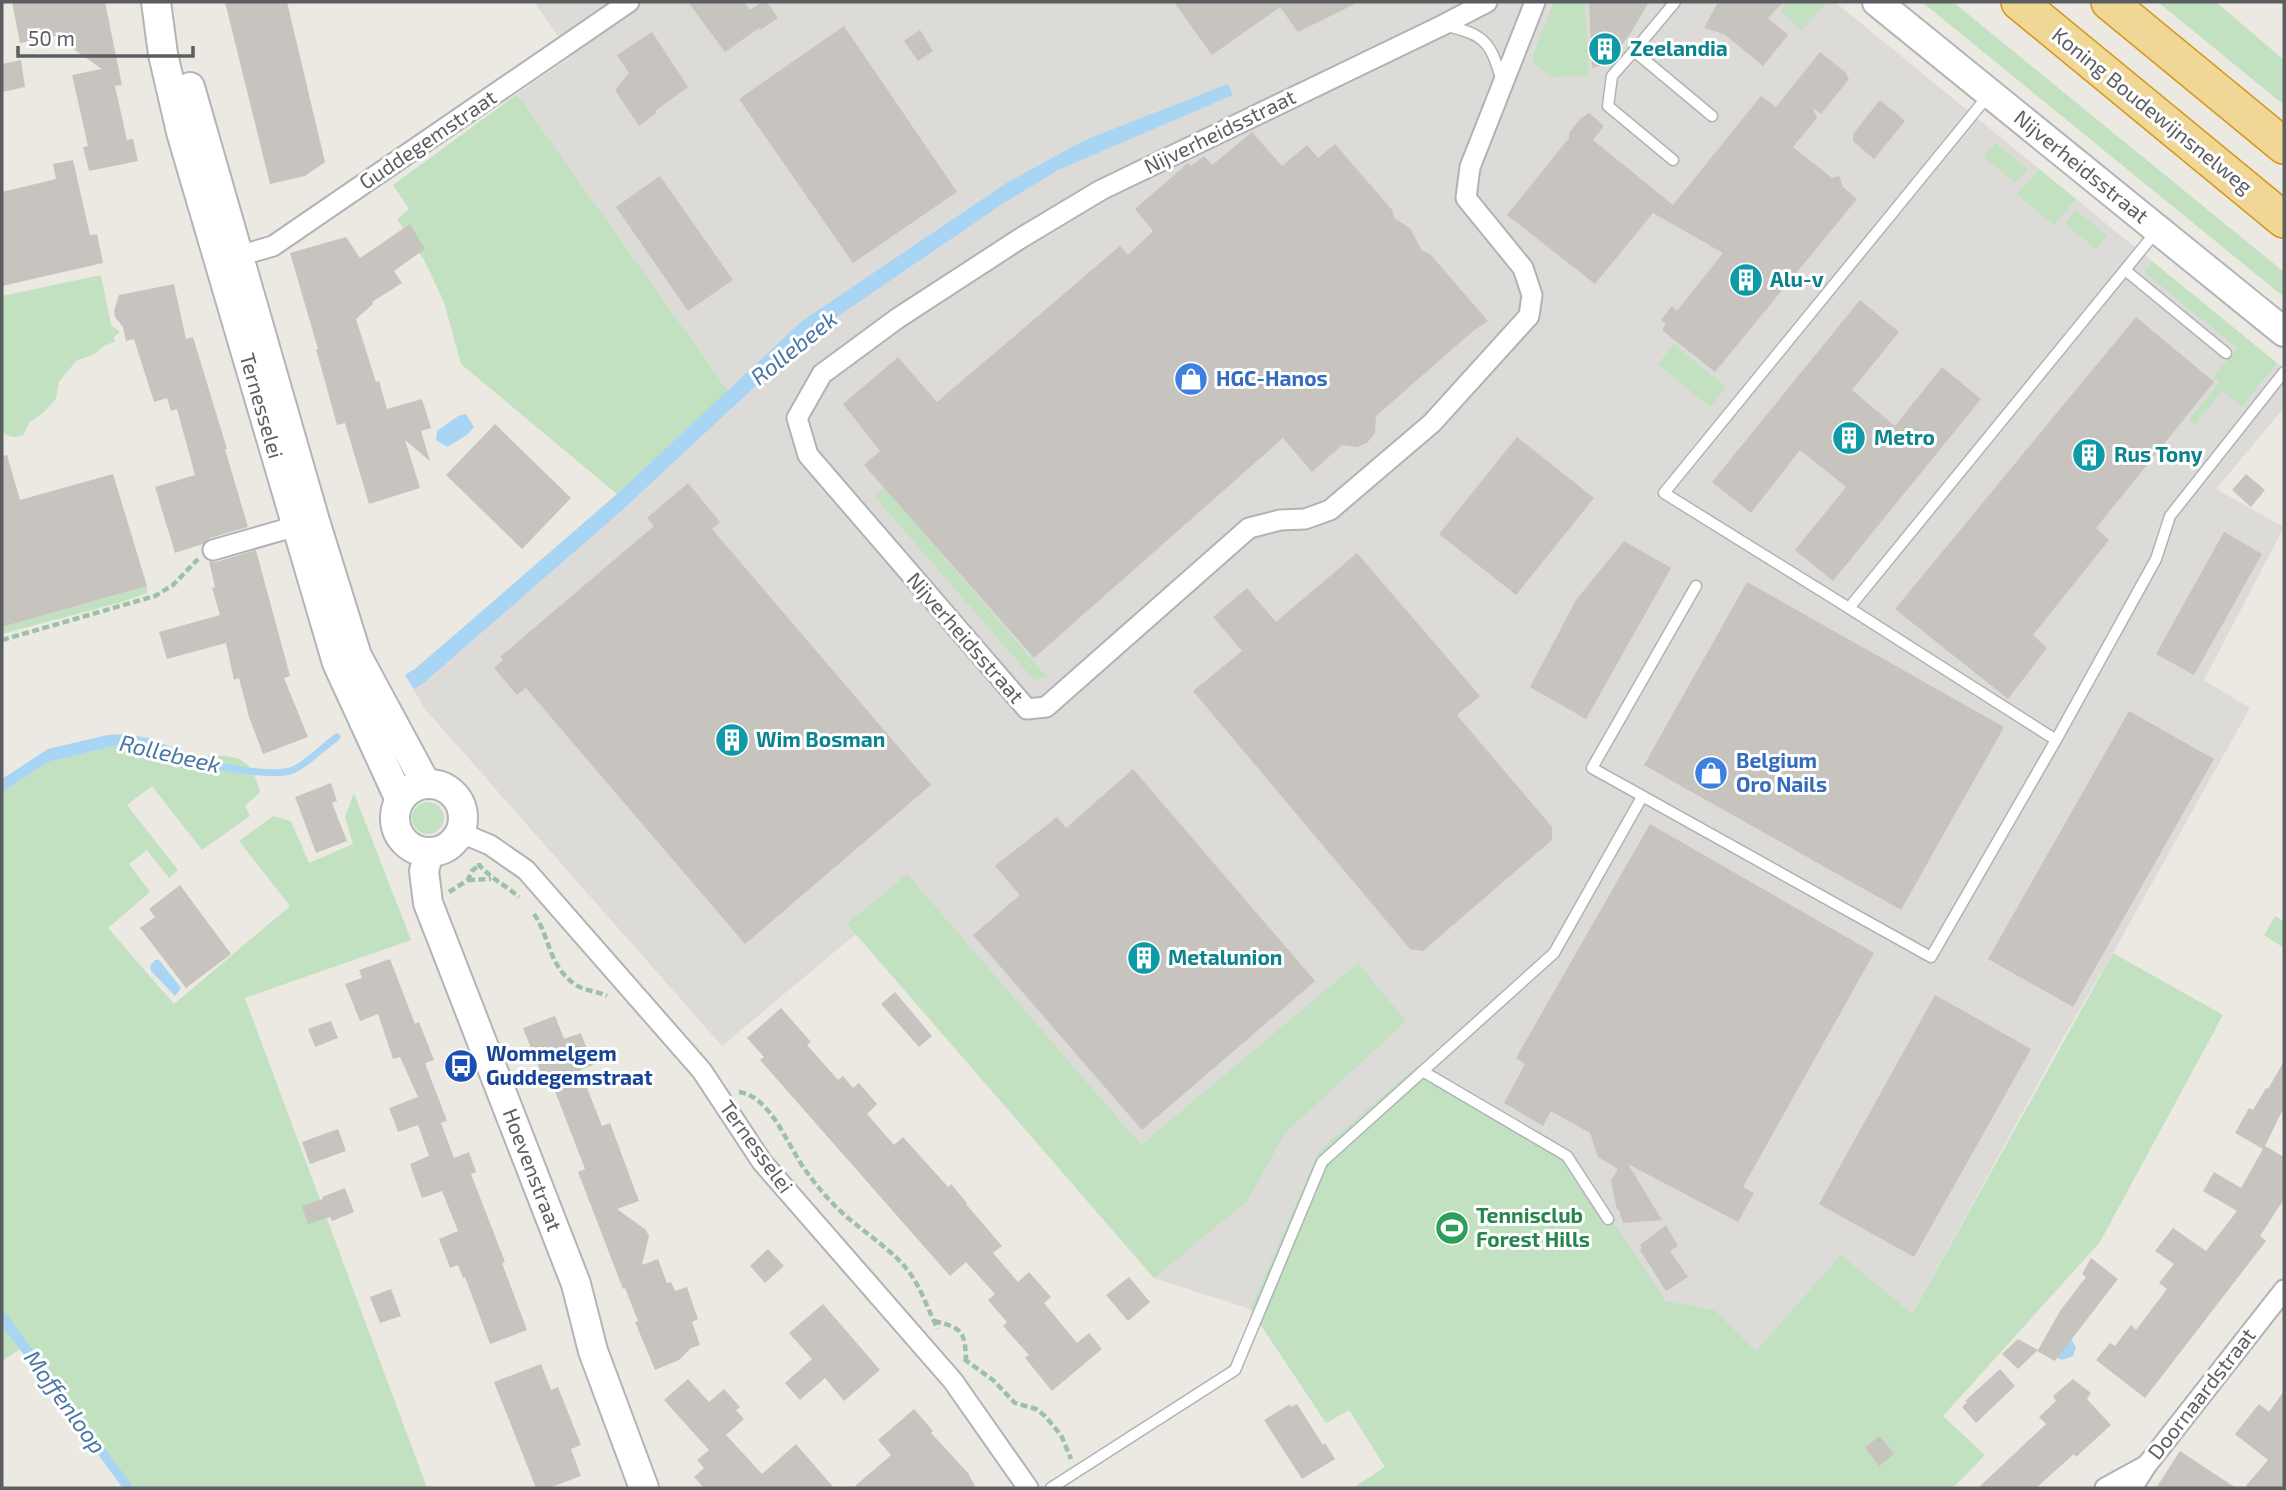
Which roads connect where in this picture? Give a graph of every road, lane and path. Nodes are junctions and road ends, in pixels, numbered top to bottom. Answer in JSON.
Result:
{"nodes":[{"id":1,"x":156,"y":2,"type":"edge"},
{"id":2,"x":174,"y":2,"type":"edge"},
{"id":3,"x":629,"y":2,"type":"edge"},
{"id":4,"x":1487,"y":2,"type":"edge"},
{"id":5,"x":1535,"y":2,"type":"edge"},
{"id":6,"x":1675,"y":2,"type":"edge"},
{"id":7,"x":1877,"y":2,"type":"edge"},
{"id":8,"x":2019,"y":2,"type":"edge"},
{"id":9,"x":2109,"y":2,"type":"edge"},
{"id":10,"x":1443,"y":25,"type":"junction"},
{"id":11,"x":1634,"y":51,"type":"junction"},
{"id":12,"x":1502,"y":84,"type":"junction"},
{"id":13,"x":1990,"y":93,"type":"junction"},
{"id":14,"x":1712,"y":116,"type":"dead end"},
{"id":15,"x":2284,"y":146,"type":"edge"},
{"id":16,"x":1673,"y":160,"type":"dead end"},
{"id":17,"x":2284,"y":220,"type":"edge"},
{"id":18,"x":2158,"y":230,"type":"junction"},
{"id":19,"x":229,"y":259,"type":"junction"},
{"id":20,"x":2125,"y":270,"type":"junction"},
{"id":21,"x":2284,"y":332,"type":"edge"},
{"id":22,"x":2226,"y":353,"type":"dead end"},
{"id":23,"x":2284,"y":372,"type":"edge"},
{"id":24,"x":306,"y":523,"type":"junction"},
{"id":25,"x":213,"y":550,"type":"joint"},
{"id":26,"x":1696,"y":586,"type":"dead end"},
{"id":27,"x":1849,"y":608,"type":"junction"},
{"id":28,"x":2,"y":640,"type":"edge"},
{"id":29,"x":2056,"y":740,"type":"junction"},
{"id":30,"x":426,"y":784,"type":"junction"},
{"id":31,"x":1642,"y":797,"type":"junction"},
{"id":32,"x":400,"y":800,"type":"junction"},
{"id":33,"x":459,"y":832,"type":"junction"},
{"id":34,"x":429,"y":852,"type":"junction"},
{"id":35,"x":479,"y":865,"type":"dead end"},
{"id":36,"x":492,"y":879,"type":"dead end"},
{"id":37,"x":468,"y":880,"type":"junction"},
{"id":38,"x":428,"y":903,"type":"junction"},
{"id":39,"x":1424,"y":1072,"type":"junction"},
{"id":40,"x":1608,"y":1219,"type":"dead end"},
{"id":41,"x":2284,"y":1290,"type":"edge"},
{"id":42,"x":933,"y":1321,"type":"dead end"},
{"id":43,"x":966,"y":1360,"type":"dead end"},
{"id":44,"x":2146,"y":1465,"type":"junction"},
{"id":45,"x":644,"y":1488,"type":"edge"},
{"id":46,"x":1028,"y":1488,"type":"edge"},
{"id":47,"x":1051,"y":1488,"type":"edge"},
{"id":48,"x":2105,"y":1488,"type":"edge"},
{"id":49,"x":2132,"y":1488,"type":"edge"}],
"edges":[{"from":1,"to":19,"type":"street","name":"Ternesselei"},
{"from":2,"to":19,"type":"street","name":"Ternesselei"},
{"from":3,"to":19,"type":"street","name":"Guddegemstraat"},
{"from":4,"to":10,"type":"street","name":"Nijverheidsstraat"},
{"from":5,"to":12,"type":"street","name":"Nijverheidsstraat"},
{"from":6,"to":11,"type":"lane"},
{"from":7,"to":13,"type":"street","name":"Nijverheidsstraat"},
{"from":8,"to":17,"type":"highway","name":"Koning Boudewijnsnelweg"},
{"from":9,"to":15,"type":"highway"},
{"from":10,"to":12,"type":"lane"},
{"from":10,"to":12,"type":"street","name":"Nijverheidsstraat"},
{"from":11,"to":14,"type":"lane"},
{"from":11,"to":16,"type":"lane"},
{"from":13,"to":18,"type":"street","name":"Nijverheidsstraat"},
{"from":13,"to":27,"type":"lane"},
{"from":18,"to":20,"type":"lane"},
{"from":18,"to":21,"type":"street","name":"Nijverheidsstraat"},
{"from":19,"to":24,"type":"street","name":"Ternesselei"},
{"from":20,"to":22,"type":"lane"},
{"from":20,"to":27,"type":"lane"},
{"from":23,"to":29,"type":"lane"},
{"from":24,"to":25,"type":"street"},
{"from":24,"to":30,"type":"street","name":"Ternesselei"},
{"from":24,"to":32,"type":"street","name":"Ternesselei"},
{"from":25,"to":28,"type":"path"},
{"from":26,"to":31,"type":"lane"},
{"from":27,"to":29,"type":"lane"},
{"from":29,"to":31,"type":"lane"},
{"from":30,"to":32,"type":"street"},
{"from":30,"to":33,"type":"street"},
{"from":31,"to":39,"type":"lane"},
{"from":32,"to":34,"type":"street","name":"Ternesselei"},
{"from":33,"to":34,"type":"street"},
{"from":33,"to":46,"type":"street","name":"Ternesselei"},
{"from":34,"to":38,"type":"street","name":"Hoevenstraat"},
{"from":35,"to":37,"type":"path"},
{"from":36,"to":37,"type":"path"},
{"from":37,"to":38,"type":"path"},
{"from":38,"to":45,"type":"street","name":"Hoevenstraat"},
{"from":39,"to":40,"type":"lane"},
{"from":39,"to":47,"type":"lane"},
{"from":41,"to":44,"type":"street","name":"Doornaardstraat"},
{"from":42,"to":43,"type":"path"},
{"from":44,"to":48,"type":"street","name":"Doornaardstraat"},
{"from":44,"to":49,"type":"street","name":"Doornaardstraat"}]}
